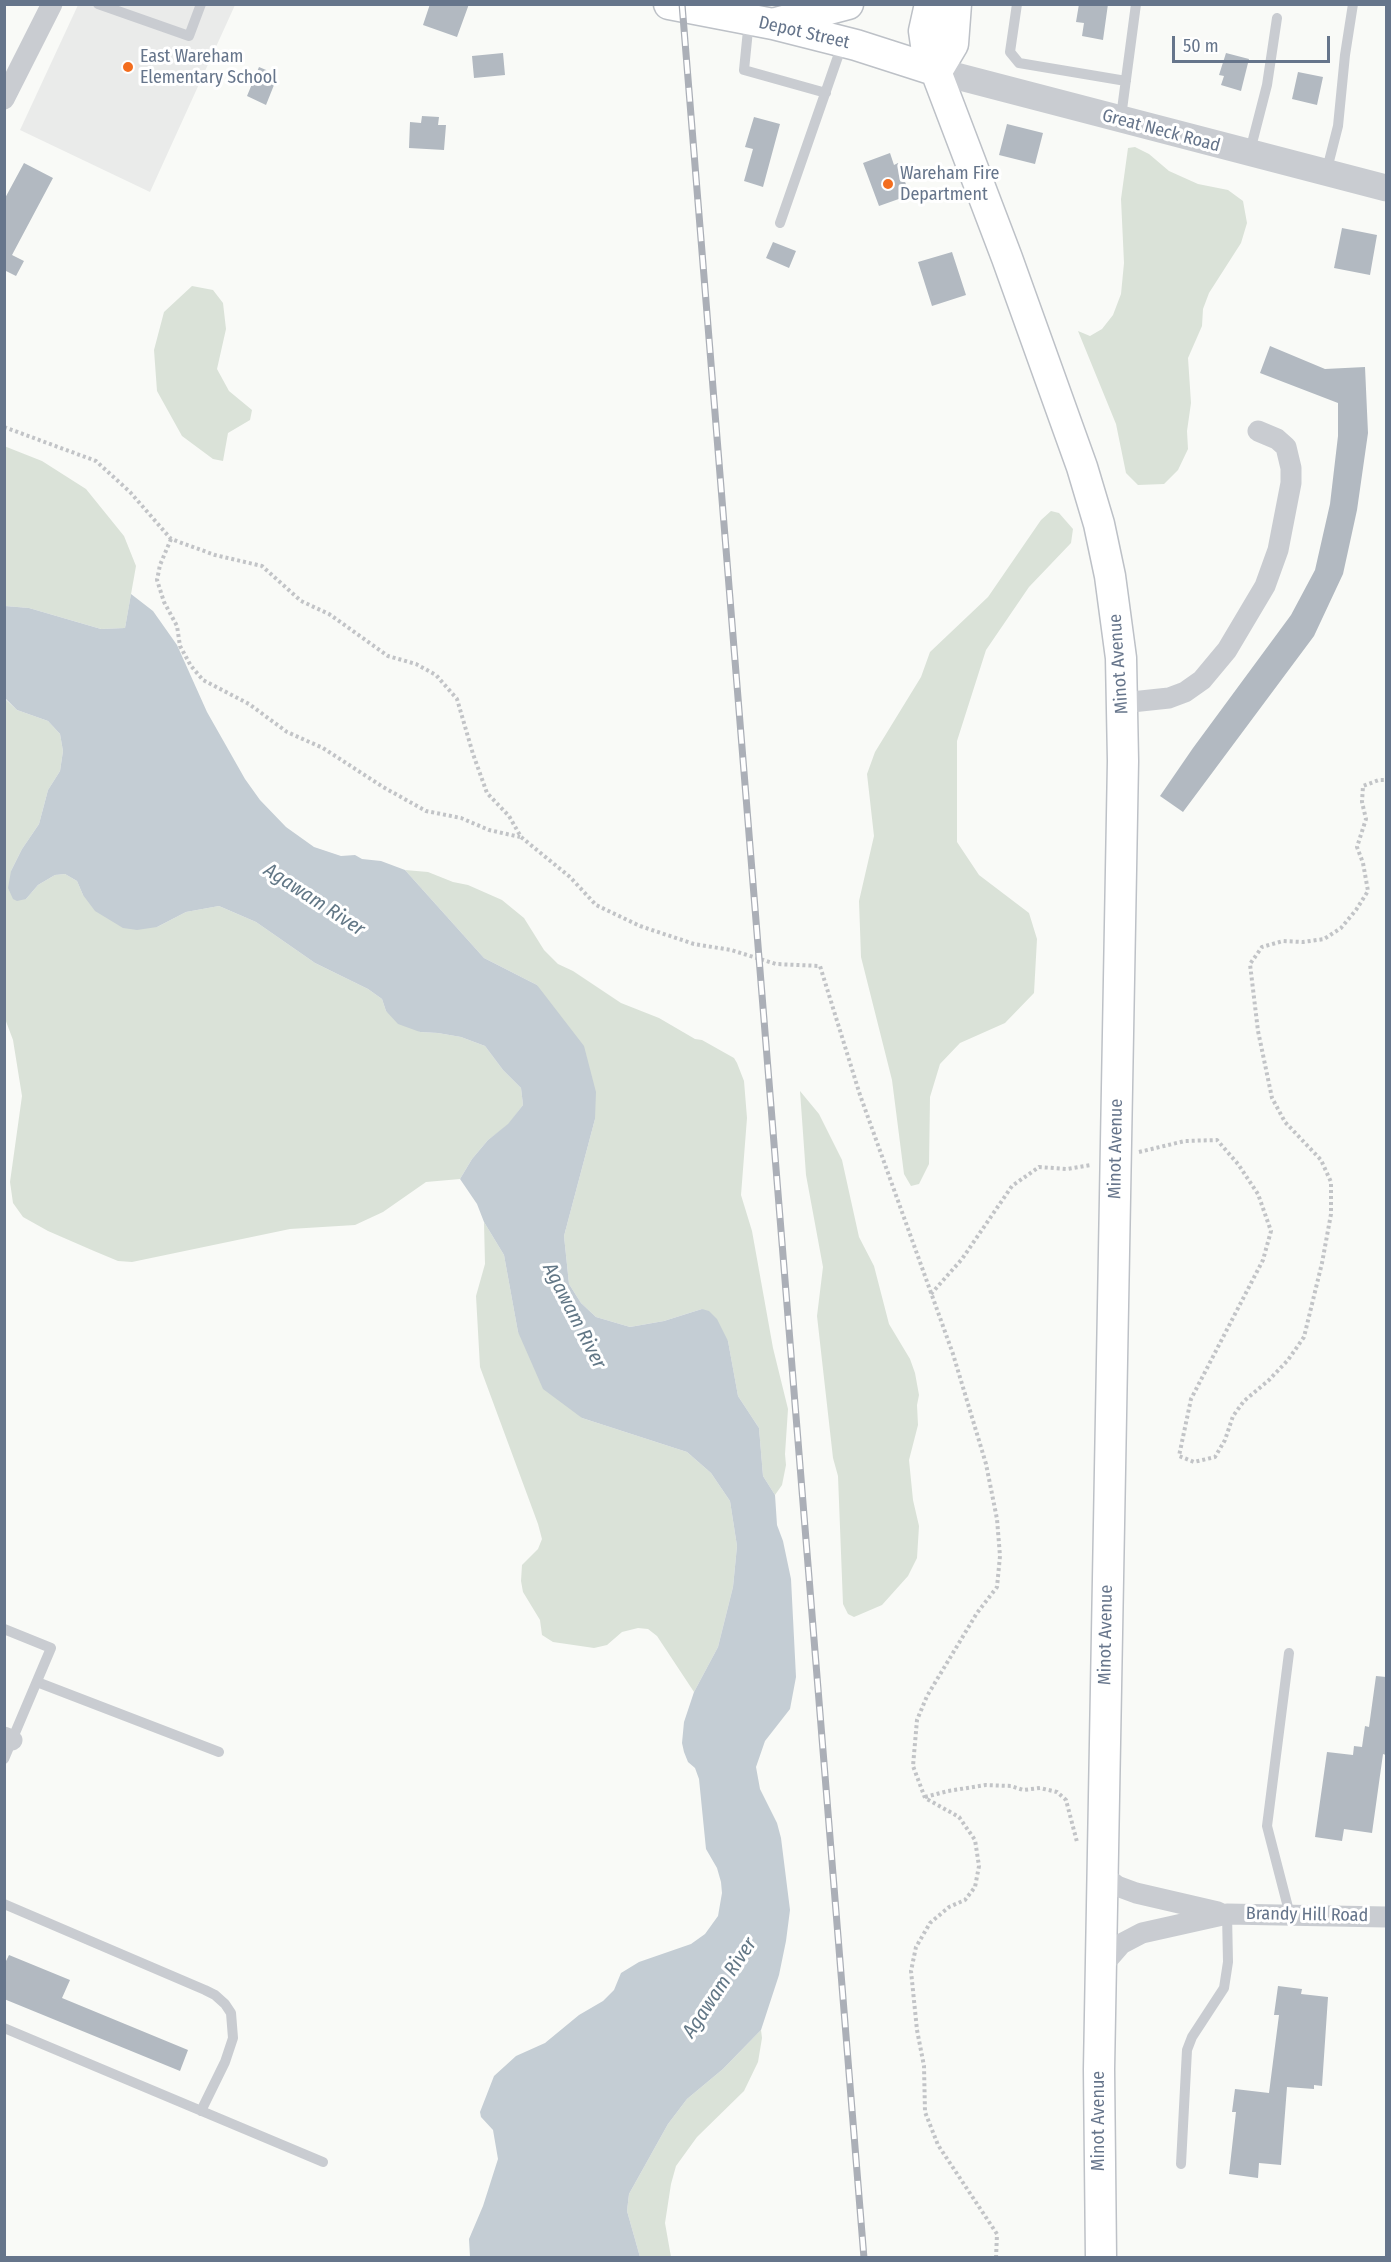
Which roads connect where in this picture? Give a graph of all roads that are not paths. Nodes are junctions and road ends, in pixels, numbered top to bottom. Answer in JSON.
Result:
{"nodes":[{"id":1,"x":52,"y":4,"type":"edge"},
{"id":2,"x":98,"y":4,"type":"edge"},
{"id":3,"x":201,"y":4,"type":"edge"},
{"id":4,"x":669,"y":4,"type":"edge"},
{"id":5,"x":848,"y":4,"type":"edge"},
{"id":6,"x":930,"y":4,"type":"edge"},
{"id":7,"x":956,"y":4,"type":"edge"},
{"id":8,"x":1017,"y":4,"type":"edge"},
{"id":9,"x":1136,"y":4,"type":"edge"},
{"id":10,"x":1353,"y":4,"type":"edge"},
{"id":11,"x":1277,"y":18,"type":"dead end"},
{"id":12,"x":764,"y":19,"type":"junction"},
{"id":13,"x":843,"y":42,"type":"junction"},
{"id":14,"x":937,"y":71,"type":"junction"},
{"id":15,"x":1126,"y":81,"type":"junction"},
{"id":16,"x":826,"y":93,"type":"junction"},
{"id":17,"x":4,"y":99,"type":"edge"},
{"id":18,"x":1121,"y":120,"type":"junction"},
{"id":19,"x":1249,"y":154,"type":"junction"},
{"id":20,"x":1326,"y":173,"type":"junction"},
{"id":21,"x":1386,"y":188,"type":"edge"},
{"id":22,"x":780,"y":224,"type":"dead end"},
{"id":23,"x":1258,"y":431,"type":"dead end"},
{"id":24,"x":1122,"y":703,"type":"junction"},
{"id":25,"x":4,"y":1629,"type":"edge"},
{"id":26,"x":1289,"y":1653,"type":"dead end"},
{"id":27,"x":37,"y":1682,"type":"junction"},
{"id":28,"x":7,"y":1746,"type":"edge"},
{"id":29,"x":219,"y":1752,"type":"dead end"},
{"id":30,"x":1102,"y":1870,"type":"junction"},
{"id":31,"x":4,"y":1904,"type":"edge"},
{"id":32,"x":1227,"y":1914,"type":"junction"},
{"id":33,"x":1290,"y":1915,"type":"junction"},
{"id":34,"x":1386,"y":1917,"type":"edge"},
{"id":35,"x":1101,"y":1967,"type":"junction"},
{"id":36,"x":4,"y":2028,"type":"edge"},
{"id":37,"x":201,"y":2112,"type":"junction"},
{"id":38,"x":322,"y":2162,"type":"dead end"},
{"id":39,"x":1181,"y":2164,"type":"dead end"},
{"id":40,"x":1101,"y":2258,"type":"edge"}],
"edges":[{"from":1,"to":17,"type":"street"},
{"from":2,"to":3,"type":"lane"},
{"from":4,"to":12,"type":"main road","name":"Depot Street"},
{"from":5,"to":12,"type":"main road"},
{"from":6,"to":14,"type":"main road","name":"Minot Avenue"},
{"from":7,"to":14,"type":"main road"},
{"from":8,"to":15,"type":"lane"},
{"from":9,"to":15,"type":"lane"},
{"from":10,"to":20,"type":"lane"},
{"from":11,"to":19,"type":"lane"},
{"from":12,"to":13,"type":"main road","name":"Depot Street"},
{"from":12,"to":16,"type":"lane"},
{"from":13,"to":14,"type":"main road","name":"Depot Street"},
{"from":13,"to":16,"type":"lane"},
{"from":14,"to":18,"type":"street","name":"Great Neck Road"},
{"from":14,"to":24,"type":"main road","name":"Minot Avenue"},
{"from":15,"to":18,"type":"lane"},
{"from":16,"to":22,"type":"lane"},
{"from":18,"to":19,"type":"street","name":"Great Neck Road"},
{"from":19,"to":20,"type":"street","name":"Great Neck Road"},
{"from":20,"to":21,"type":"street","name":"Great Neck Road"},
{"from":23,"to":24,"type":"street"},
{"from":24,"to":30,"type":"main road","name":"Minot Avenue"},
{"from":25,"to":27,"type":"lane"},
{"from":26,"to":33,"type":"lane"},
{"from":27,"to":28,"type":"lane"},
{"from":27,"to":29,"type":"lane"},
{"from":30,"to":32,"type":"street","name":"Brandy Hill Road"},
{"from":30,"to":35,"type":"main road","name":"Minot Avenue"},
{"from":31,"to":37,"type":"lane"},
{"from":32,"to":33,"type":"street","name":"Brandy Hill Road"},
{"from":32,"to":35,"type":"street","name":"Brandy Hill Road"},
{"from":32,"to":39,"type":"lane"},
{"from":33,"to":34,"type":"street","name":"Brandy Hill Road"},
{"from":35,"to":40,"type":"main road","name":"Minot Avenue"},
{"from":36,"to":37,"type":"lane"},
{"from":37,"to":38,"type":"lane"}]}
